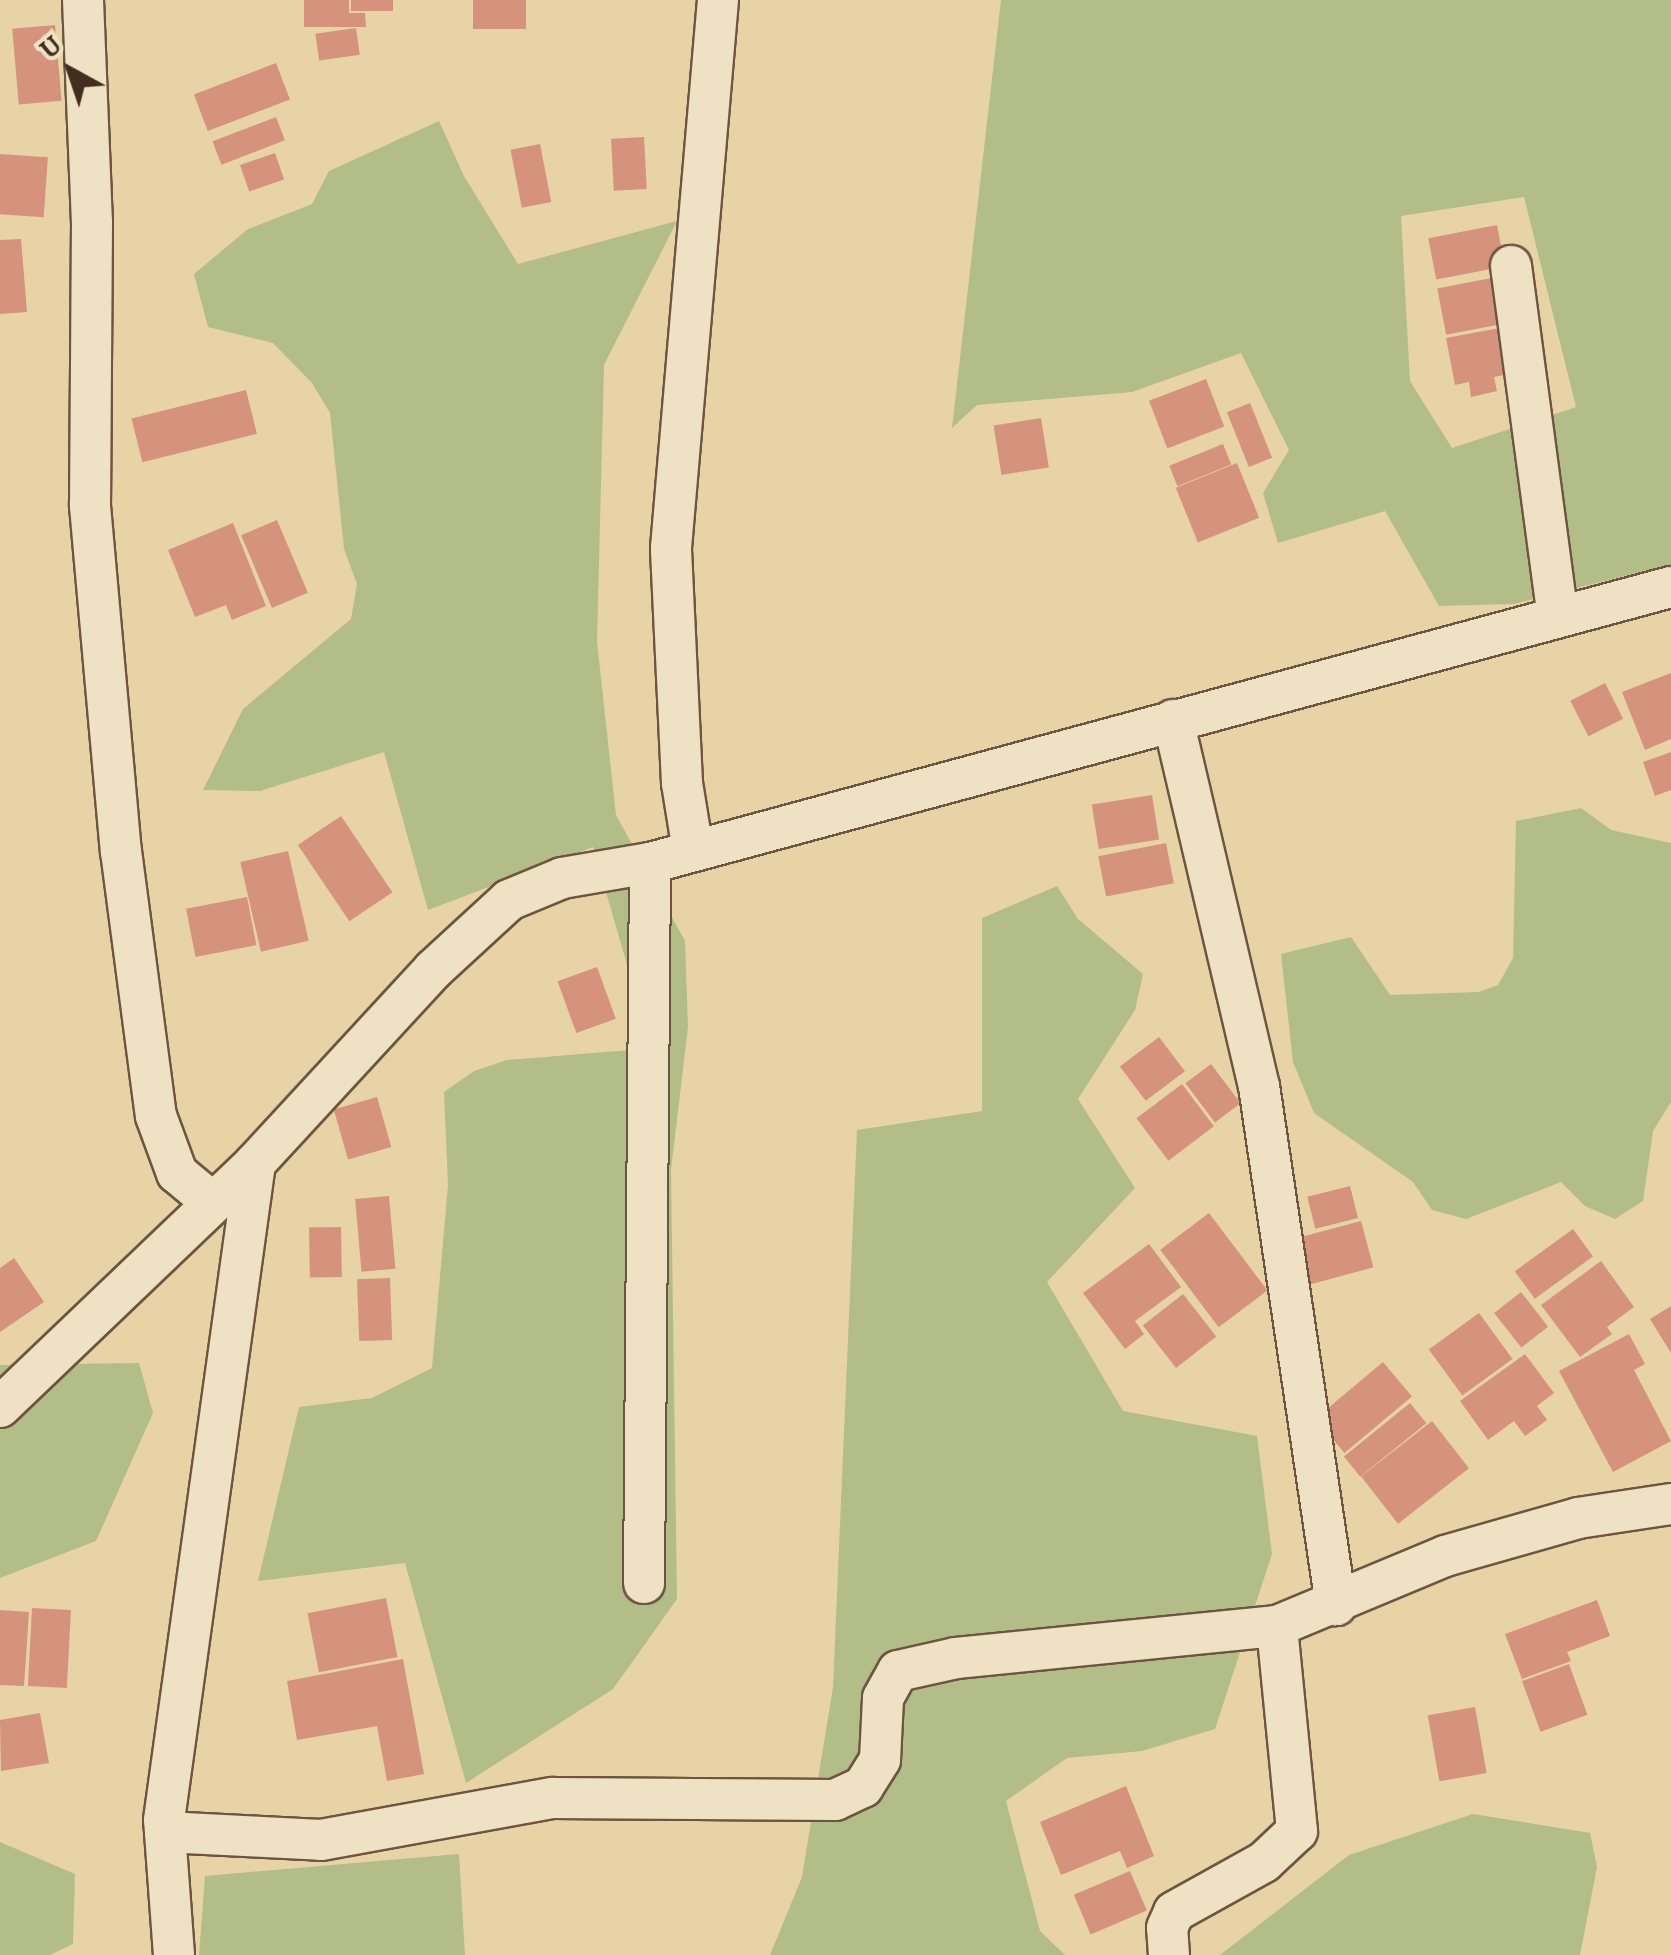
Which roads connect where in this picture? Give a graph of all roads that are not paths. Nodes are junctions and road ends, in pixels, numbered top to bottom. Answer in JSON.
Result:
{"nodes":[{"id":1,"x":82,"y":0,"type":"edge"},
{"id":2,"x":718,"y":0,"type":"edge"},
{"id":3,"x":1511,"y":266,"type":"dead end"},
{"id":4,"x":1671,"y":587,"type":"edge"},
{"id":5,"x":1558,"y":616,"type":"junction"},
{"id":6,"x":1173,"y":720,"type":"junction"},
{"id":7,"x":693,"y":852,"type":"junction"},
{"id":8,"x":650,"y":864,"type":"junction"},
{"id":9,"x":255,"y":1163,"type":"junction"},
{"id":10,"x":213,"y":1203,"type":"junction"},
{"id":11,"x":0,"y":1407,"type":"edge"},
{"id":12,"x":1671,"y":1504,"type":"edge"},
{"id":13,"x":644,"y":1584,"type":"dead end"},
{"id":14,"x":1336,"y":1605,"type":"junction"},
{"id":15,"x":1277,"y":1626,"type":"junction"},
{"id":16,"x":165,"y":1832,"type":"junction"},
{"id":17,"x":174,"y":1955,"type":"edge"},
{"id":18,"x":1169,"y":1955,"type":"edge"}],
"edges":[{"from":1,"to":10,"type":"street"},
{"from":2,"to":7,"type":"street"},
{"from":3,"to":5,"type":"street"},
{"from":4,"to":5,"type":"street"},
{"from":5,"to":6,"type":"street"},
{"from":6,"to":7,"type":"street"},
{"from":6,"to":14,"type":"street"},
{"from":7,"to":8,"type":"street"},
{"from":8,"to":9,"type":"street"},
{"from":8,"to":13,"type":"street"},
{"from":9,"to":10,"type":"street"},
{"from":9,"to":16,"type":"street"},
{"from":10,"to":11,"type":"street"},
{"from":12,"to":14,"type":"street"},
{"from":14,"to":15,"type":"street"},
{"from":15,"to":16,"type":"street"},
{"from":15,"to":18,"type":"street"},
{"from":16,"to":17,"type":"street"}]}
